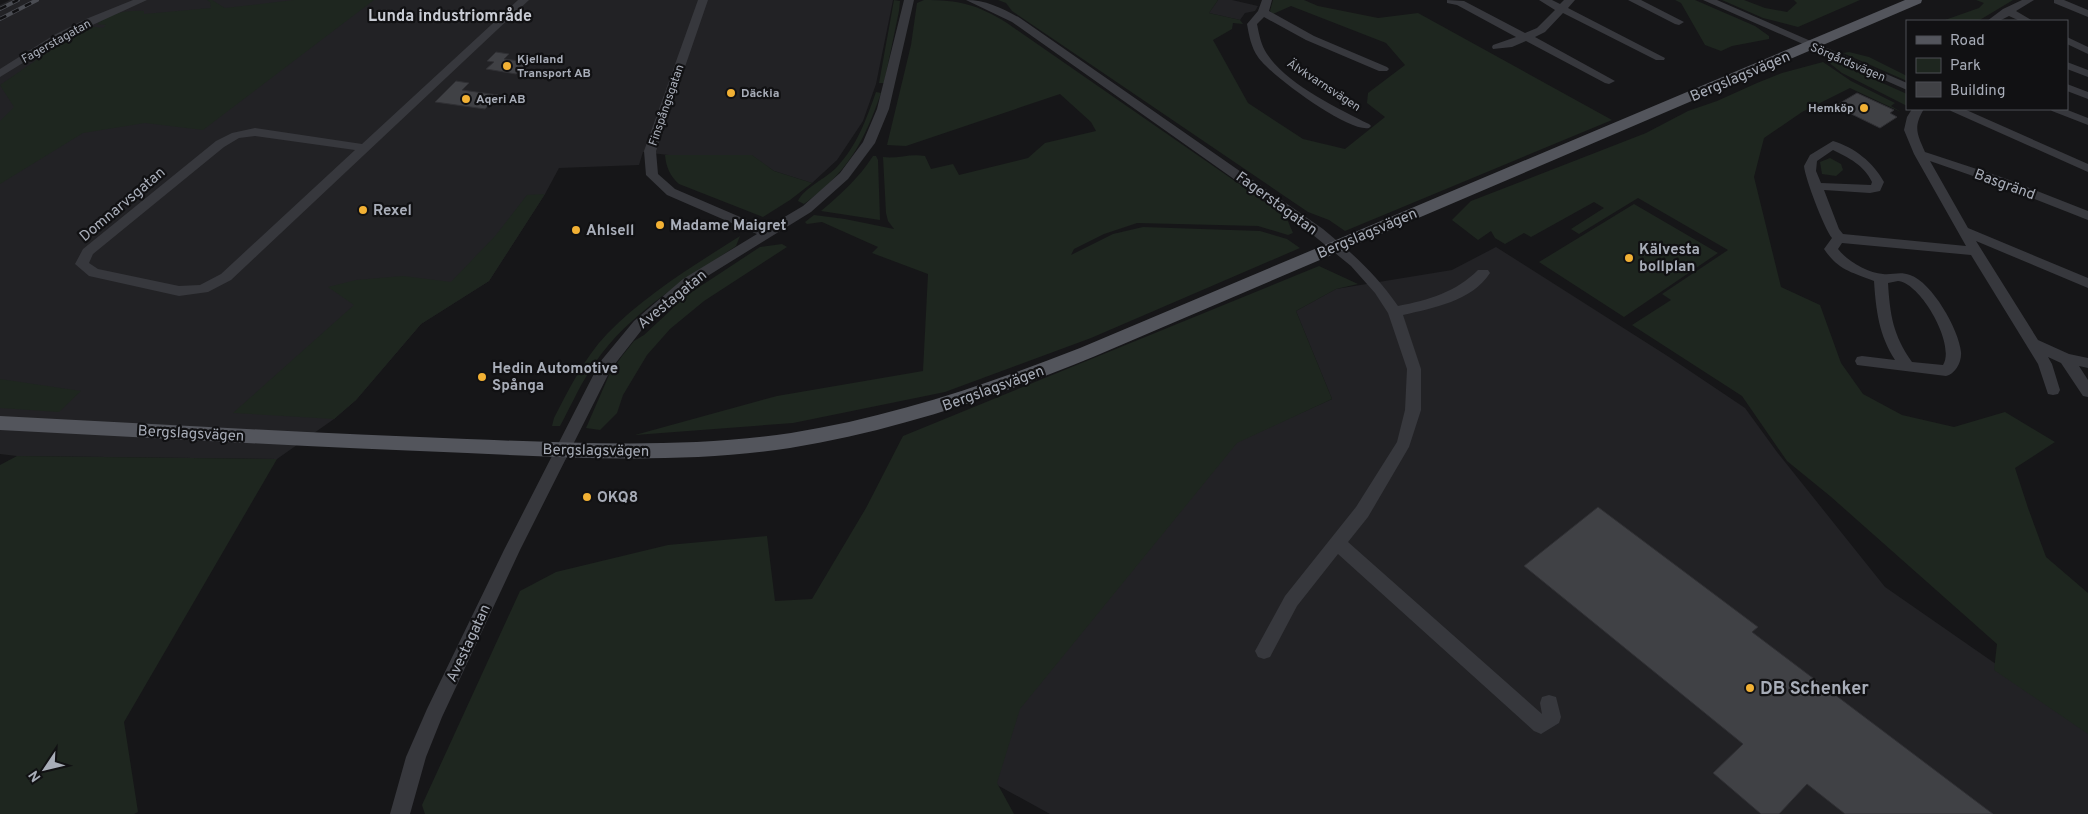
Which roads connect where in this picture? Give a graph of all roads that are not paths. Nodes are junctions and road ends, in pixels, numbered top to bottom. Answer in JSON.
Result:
{"nodes":[{"id":1,"x":142,"y":0,"type":"edge"},
{"id":2,"x":524,"y":0,"type":"edge"},
{"id":3,"x":702,"y":0,"type":"edge"},
{"id":4,"x":909,"y":0,"type":"edge"},
{"id":5,"x":971,"y":0,"type":"edge"},
{"id":6,"x":1267,"y":0,"type":"edge"},
{"id":7,"x":1544,"y":0,"type":"edge"},
{"id":8,"x":1570,"y":0,"type":"edge"},
{"id":9,"x":1633,"y":0,"type":"edge"},
{"id":10,"x":1708,"y":0,"type":"edge"},
{"id":11,"x":1916,"y":0,"type":"edge"},
{"id":12,"x":2029,"y":0,"type":"edge"},
{"id":13,"x":1451,"y":1,"type":"edge"},
{"id":14,"x":2058,"y":1,"type":"edge"},
{"id":15,"x":1561,"y":9,"type":"junction"},
{"id":16,"x":2007,"y":11,"type":"junction"},
{"id":17,"x":1263,"y":12,"type":"junction"},
{"id":18,"x":2088,"y":14,"type":"edge"},
{"id":19,"x":1994,"y":20,"type":"edge"},
{"id":20,"x":2026,"y":20,"type":"edge"},
{"id":21,"x":1679,"y":22,"type":"dead end"},
{"id":22,"x":1526,"y":37,"type":"junction"},
{"id":23,"x":2088,"y":38,"type":"edge"},
{"id":24,"x":2071,"y":42,"type":"edge"},
{"id":25,"x":1811,"y":46,"type":"junction"},
{"id":26,"x":1496,"y":47,"type":"dead end"},
{"id":27,"x":2088,"y":51,"type":"edge"},
{"id":28,"x":1660,"y":58,"type":"dead end"},
{"id":29,"x":1384,"y":70,"type":"dead end"},
{"id":30,"x":2070,"y":70,"type":"edge"},
{"id":31,"x":0,"y":74,"type":"edge"},
{"id":32,"x":2088,"y":74,"type":"edge"},
{"id":33,"x":1609,"y":81,"type":"dead end"},
{"id":34,"x":1906,"y":87,"type":"edge"},
{"id":35,"x":2068,"y":87,"type":"edge"},
{"id":36,"x":2088,"y":96,"type":"edge"},
{"id":37,"x":1917,"y":110,"type":"edge"},
{"id":38,"x":1957,"y":110,"type":"edge"},
{"id":39,"x":2059,"y":110,"type":"edge"},
{"id":40,"x":2087,"y":121,"type":"edge"},
{"id":41,"x":1365,"y":126,"type":"dead end"},
{"id":42,"x":364,"y":148,"type":"junction"},
{"id":43,"x":1920,"y":154,"type":"junction"},
{"id":44,"x":2088,"y":168,"type":"edge"},
{"id":45,"x":1817,"y":187,"type":"junction"},
{"id":46,"x":2088,"y":216,"type":"edge"},
{"id":47,"x":1964,"y":231,"type":"junction"},
{"id":48,"x":766,"y":233,"type":"junction"},
{"id":49,"x":1839,"y":238,"type":"junction"},
{"id":50,"x":1335,"y":247,"type":"junction"},
{"id":51,"x":1975,"y":251,"type":"junction"},
{"id":52,"x":1483,"y":273,"type":"dead end"},
{"id":53,"x":1881,"y":279,"type":"junction"},
{"id":54,"x":2088,"y":283,"type":"edge"},
{"id":55,"x":1395,"y":312,"type":"junction"},
{"id":56,"x":2033,"y":344,"type":"junction"},
{"id":57,"x":2066,"y":359,"type":"junction"},
{"id":58,"x":1862,"y":361,"type":"dead end"},
{"id":59,"x":2088,"y":363,"type":"edge"},
{"id":60,"x":1908,"y":367,"type":"junction"},
{"id":61,"x":2053,"y":390,"type":"dead end"},
{"id":62,"x":2088,"y":392,"type":"edge"},
{"id":63,"x":0,"y":423,"type":"edge"},
{"id":64,"x":563,"y":449,"type":"junction"},
{"id":65,"x":1337,"y":543,"type":"junction"},
{"id":66,"x":1264,"y":651,"type":"dead end"},
{"id":67,"x":1549,"y":703,"type":"dead end"},
{"id":68,"x":400,"y":811,"type":"edge"}],
"edges":[{"from":1,"to":31,"type":"street","name":"Fagerstagatan"},
{"from":2,"to":42,"type":"street","name":"Domnarvsgatan"},
{"from":3,"to":48,"type":"street","name":"Finspångsgatan"},
{"from":4,"to":48,"type":"street","name":"Avestagatan"},
{"from":5,"to":50,"type":"street","name":"Fagerstagatan"},
{"from":6,"to":17,"type":"street","name":"Älvkvarnsvägen"},
{"from":7,"to":15,"type":"street"},
{"from":8,"to":15,"type":"street"},
{"from":9,"to":21,"type":"street"},
{"from":10,"to":25,"type":"street","name":"Sörgårdsvägen"},
{"from":11,"to":25,"type":"main road","name":"Bergslagsvägen"},
{"from":12,"to":16,"type":"street"},
{"from":13,"to":22,"type":"street"},
{"from":14,"to":18,"type":"street"},
{"from":15,"to":22,"type":"street"},
{"from":15,"to":28,"type":"street"},
{"from":16,"to":19,"type":"street"},
{"from":16,"to":20,"type":"street"},
{"from":17,"to":29,"type":"street"},
{"from":17,"to":41,"type":"street","name":"Älvkvarnsvägen"},
{"from":22,"to":26,"type":"street"},
{"from":22,"to":33,"type":"street"},
{"from":23,"to":24,"type":"street"},
{"from":24,"to":27,"type":"street"},
{"from":25,"to":34,"type":"street","name":"Sörgårdsvägen"},
{"from":25,"to":50,"type":"main road","name":"Bergslagsvägen"},
{"from":30,"to":32,"type":"street"},
{"from":35,"to":36,"type":"street"},
{"from":37,"to":43,"type":"street"},
{"from":38,"to":44,"type":"street"},
{"from":39,"to":40,"type":"street"},
{"from":42,"to":42,"type":"street","name":"Domnarvsgatan"},
{"from":43,"to":46,"type":"street","name":"Basgränd"},
{"from":43,"to":47,"type":"street"},
{"from":45,"to":45,"type":"street"},
{"from":45,"to":49,"type":"street"},
{"from":47,"to":51,"type":"street"},
{"from":47,"to":54,"type":"street"},
{"from":48,"to":64,"type":"street","name":"Avestagatan"},
{"from":49,"to":51,"type":"street"},
{"from":49,"to":53,"type":"street"},
{"from":50,"to":55,"type":"street","name":"Fagerstagatan"},
{"from":50,"to":64,"type":"main road","name":"Bergslagsvägen"},
{"from":51,"to":56,"type":"street"},
{"from":52,"to":55,"type":"street"},
{"from":53,"to":60,"type":"street"},
{"from":53,"to":60,"type":"street"},
{"from":55,"to":65,"type":"street","name":"Fagerstagatan"},
{"from":56,"to":57,"type":"street"},
{"from":56,"to":61,"type":"street"},
{"from":57,"to":59,"type":"street"},
{"from":57,"to":62,"type":"street"},
{"from":58,"to":60,"type":"street"},
{"from":63,"to":64,"type":"main road","name":"Bergslagsvägen"},
{"from":64,"to":68,"type":"street","name":"Avestagatan"},
{"from":65,"to":66,"type":"street","name":"Fagerstagatan"},
{"from":65,"to":67,"type":"street"}]}
